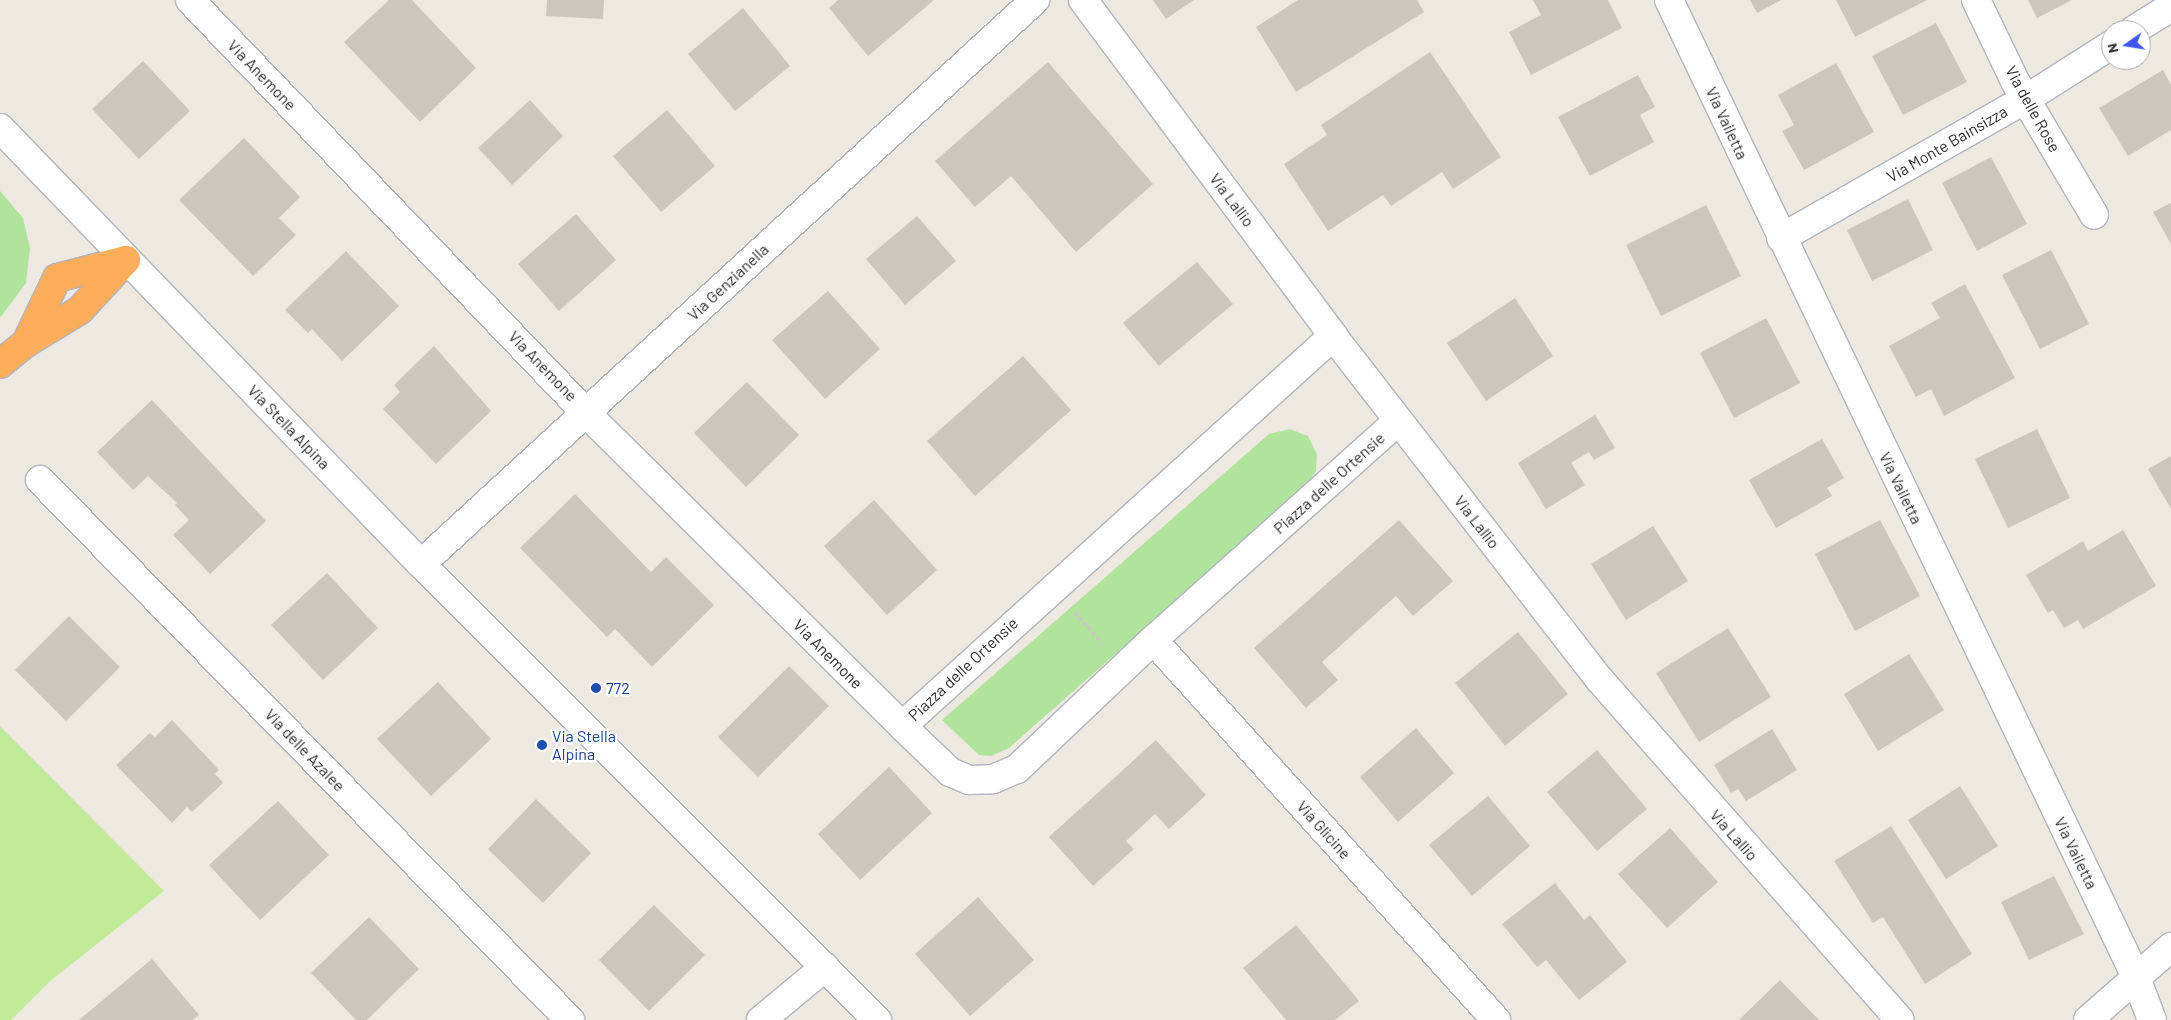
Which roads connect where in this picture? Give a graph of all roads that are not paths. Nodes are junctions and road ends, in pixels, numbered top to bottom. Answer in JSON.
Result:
{"nodes":[{"id":1,"x":190,"y":0,"type":"edge"},
{"id":2,"x":1035,"y":0,"type":"edge"},
{"id":3,"x":1083,"y":0,"type":"edge"},
{"id":4,"x":1669,"y":0,"type":"edge"},
{"id":5,"x":1976,"y":0,"type":"edge"},
{"id":6,"x":2171,"y":7,"type":"edge"},
{"id":7,"x":2150,"y":20,"type":"edge"},
{"id":8,"x":2101,"y":51,"type":"edge"},
{"id":9,"x":2026,"y":99,"type":"junction"},
{"id":10,"x":0,"y":128,"type":"edge"},
{"id":11,"x":2094,"y":215,"type":"dead end"},
{"id":12,"x":1781,"y":238,"type":"junction"},
{"id":13,"x":126,"y":260,"type":"junction"},
{"id":14,"x":1333,"y":336,"type":"junction"},
{"id":15,"x":26,"y":342,"type":"junction"},
{"id":16,"x":0,"y":364,"type":"edge"},
{"id":17,"x":586,"y":413,"type":"junction"},
{"id":18,"x":1398,"y":421,"type":"junction"},
{"id":19,"x":40,"y":480,"type":"dead end"},
{"id":20,"x":421,"y":564,"type":"junction"},
{"id":21,"x":1153,"y":640,"type":"junction"},
{"id":22,"x":902,"y":726,"type":"junction"},
{"id":23,"x":2171,"y":947,"type":"edge"},
{"id":24,"x":825,"y":967,"type":"junction"},
{"id":25,"x":2135,"y":975,"type":"junction"},
{"id":26,"x":570,"y":1020,"type":"edge"},
{"id":27,"x":761,"y":1020,"type":"edge"},
{"id":28,"x":877,"y":1020,"type":"edge"},
{"id":29,"x":1496,"y":1020,"type":"edge"},
{"id":30,"x":1900,"y":1020,"type":"edge"},
{"id":31,"x":2088,"y":1020,"type":"edge"},
{"id":32,"x":2152,"y":1020,"type":"edge"}],
"edges":[{"from":1,"to":17,"type":"street","name":"Via Anemone"},
{"from":2,"to":17,"type":"street","name":"Via Genzianella"},
{"from":3,"to":14,"type":"street","name":"Via Lallio"},
{"from":4,"to":12,"type":"street","name":"Via Vailetta"},
{"from":5,"to":9,"type":"street","name":"Via delle Rose"},
{"from":6,"to":7,"type":"street"},
{"from":8,"to":9,"type":"street","name":"Via Monte Bainsizza"},
{"from":9,"to":11,"type":"street","name":"Via delle Rose"},
{"from":9,"to":12,"type":"street","name":"Via Monte Bainsizza"},
{"from":10,"to":13,"type":"street","name":"Via Stella Alpina"},
{"from":12,"to":25,"type":"street","name":"Via Vailetta"},
{"from":13,"to":15,"type":"highway"},
{"from":13,"to":15,"type":"highway"},
{"from":13,"to":20,"type":"street","name":"Via Stella Alpina"},
{"from":14,"to":18,"type":"street","name":"Via Lallio"},
{"from":14,"to":22,"type":"street","name":"Piazza delle Ortensie"},
{"from":15,"to":16,"type":"highway"},
{"from":17,"to":20,"type":"street","name":"Via Genzianella"},
{"from":17,"to":22,"type":"street","name":"Via Anemone"},
{"from":18,"to":21,"type":"street","name":"Piazza delle Ortensie"},
{"from":18,"to":30,"type":"street","name":"Via Lallio"},
{"from":19,"to":26,"type":"street","name":"Via delle Azalee"},
{"from":20,"to":24,"type":"street","name":"Via Stella Alpina"},
{"from":21,"to":22,"type":"street","name":"Piazza delle Ortensie"},
{"from":21,"to":29,"type":"street","name":"Via Glicine"},
{"from":23,"to":25,"type":"street"},
{"from":24,"to":27,"type":"street"},
{"from":24,"to":28,"type":"street","name":"Via Stella Alpina"},
{"from":25,"to":31,"type":"street"},
{"from":25,"to":32,"type":"street","name":"Via Vailetta"}]}
